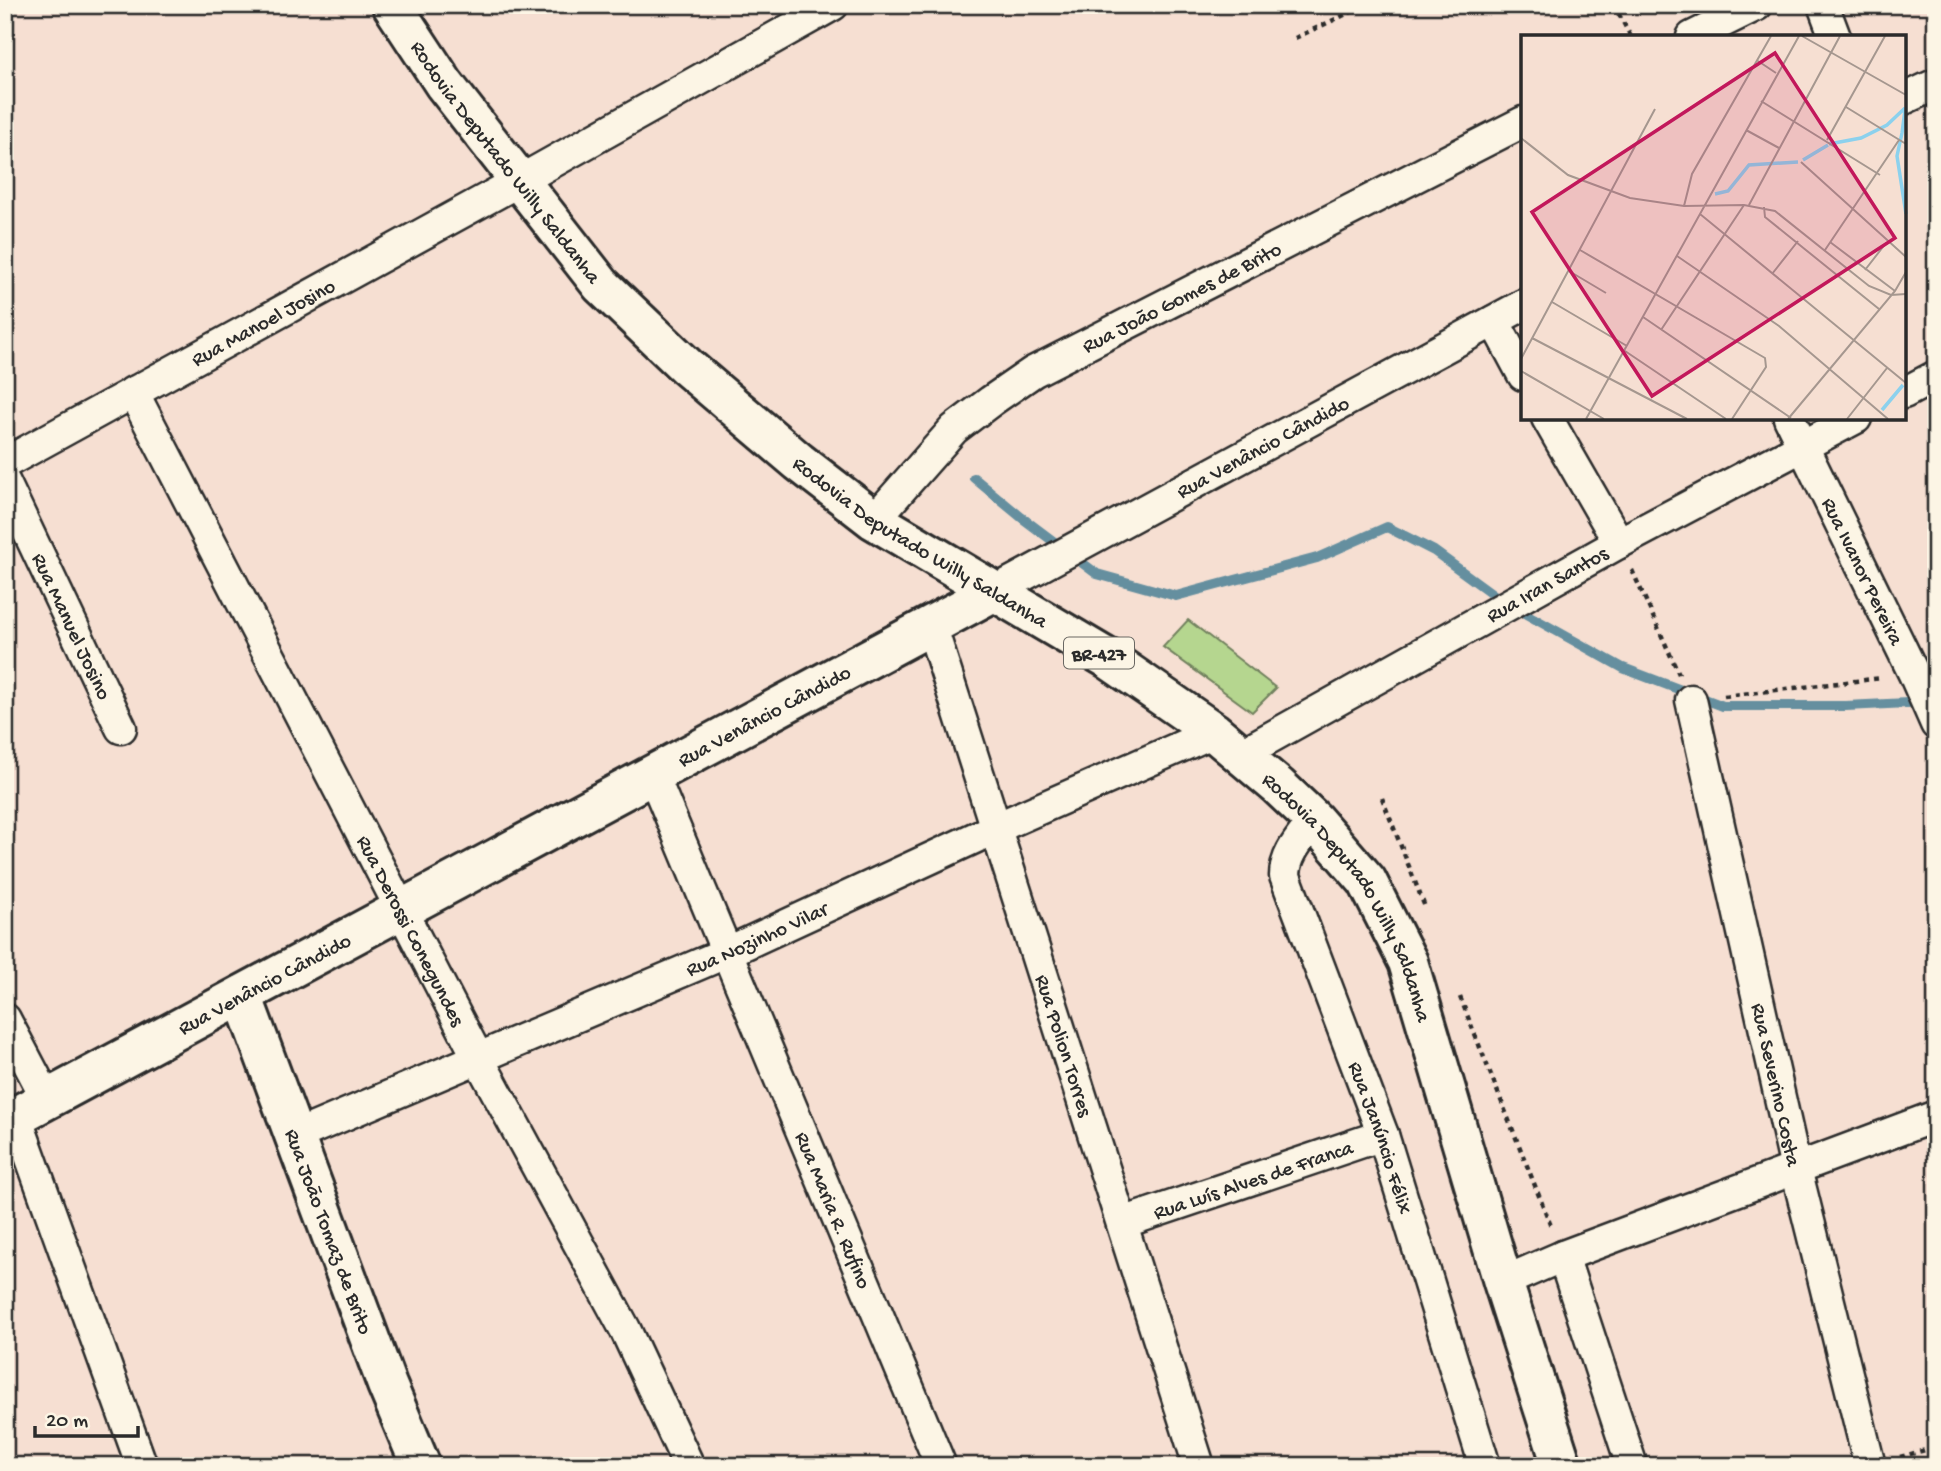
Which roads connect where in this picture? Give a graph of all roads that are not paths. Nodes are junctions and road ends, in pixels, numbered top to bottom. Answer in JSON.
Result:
{"nodes":[{"id":1,"x":392,"y":5,"type":"edge"},
{"id":2,"x":834,"y":5,"type":"edge"},
{"id":3,"x":1757,"y":5,"type":"edge"},
{"id":4,"x":1823,"y":5,"type":"edge"},
{"id":5,"x":1696,"y":35,"type":"edge"},
{"id":6,"x":1834,"y":35,"type":"edge"},
{"id":7,"x":1936,"y":84,"type":"edge"},
{"id":8,"x":1906,"y":98,"type":"edge"},
{"id":9,"x":1521,"y":123,"type":"edge"},
{"id":10,"x":519,"y":181,"type":"junction"},
{"id":11,"x":1521,"y":306,"type":"edge"},
{"id":12,"x":1494,"y":321,"type":"junction"},
{"id":13,"x":1521,"y":371,"type":"edge"},
{"id":14,"x":1936,"y":376,"type":"edge"},
{"id":15,"x":133,"y":392,"type":"junction"},
{"id":16,"x":1906,"y":392,"type":"edge"},
{"id":17,"x":1548,"y":420,"type":"edge"},
{"id":18,"x":1790,"y":420,"type":"edge"},
{"id":19,"x":1852,"y":420,"type":"edge"},
{"id":20,"x":1803,"y":447,"type":"junction"},
{"id":21,"x":5,"y":463,"type":"edge"},
{"id":22,"x":5,"y":483,"type":"edge"},
{"id":23,"x":874,"y":520,"type":"junction"},
{"id":24,"x":1619,"y":543,"type":"junction"},
{"id":25,"x":995,"y":591,"type":"junction"},
{"id":26,"x":931,"y":625,"type":"junction"},
{"id":27,"x":1925,"y":668,"type":"edge"},
{"id":28,"x":1691,"y":700,"type":"road end"},
{"id":29,"x":1936,"y":724,"type":"edge"},
{"id":30,"x":121,"y":728,"type":"dead end"},
{"id":31,"x":1228,"y":743,"type":"junction"},
{"id":32,"x":653,"y":775,"type":"junction"},
{"id":33,"x":1314,"y":820,"type":"junction"},
{"id":34,"x":996,"y":828,"type":"junction"},
{"id":35,"x":402,"y":909,"type":"junction"},
{"id":36,"x":727,"y":952,"type":"junction"},
{"id":37,"x":242,"y":995,"type":"junction"},
{"id":38,"x":5,"y":1018,"type":"edge"},
{"id":39,"x":477,"y":1056,"type":"junction"},
{"id":40,"x":23,"y":1113,"type":"edge"},
{"id":41,"x":1936,"y":1116,"type":"edge"},
{"id":42,"x":1383,"y":1135,"type":"junction"},
{"id":43,"x":295,"y":1136,"type":"junction"},
{"id":44,"x":1796,"y":1170,"type":"junction"},
{"id":45,"x":1122,"y":1223,"type":"junction"},
{"id":46,"x":1563,"y":1256,"type":"junction"},
{"id":47,"x":1503,"y":1282,"type":"junction"},
{"id":48,"x":142,"y":1466,"type":"edge"},
{"id":49,"x":421,"y":1466,"type":"edge"},
{"id":50,"x":689,"y":1466,"type":"edge"},
{"id":51,"x":941,"y":1466,"type":"edge"},
{"id":52,"x":1199,"y":1466,"type":"edge"},
{"id":53,"x":1485,"y":1466,"type":"edge"},
{"id":54,"x":1562,"y":1466,"type":"edge"},
{"id":55,"x":1632,"y":1466,"type":"edge"},
{"id":56,"x":1870,"y":1466,"type":"edge"}],
"edges":[{"from":1,"to":10,"type":"main road","name":"Rodovia Deputado Willy Saldanha","number":"BR-427"},
{"from":2,"to":10,"type":"street","name":"Rua Manoel Josino"},
{"from":3,"to":5,"type":"street"},
{"from":4,"to":6,"type":"street"},
{"from":7,"to":8,"type":"street"},
{"from":9,"to":23,"type":"street","name":"Rua João Gomes de Brito"},
{"from":10,"to":15,"type":"street","name":"Rua Manoel Josino"},
{"from":10,"to":23,"type":"main road","name":"Rodovia Deputado Willy Saldanha","number":"BR-427"},
{"from":11,"to":12,"type":"street","name":"Rua Venâncio Cândido"},
{"from":12,"to":13,"type":"street"},
{"from":12,"to":25,"type":"street","name":"Rua Venâncio Cândido"},
{"from":14,"to":16,"type":"street"},
{"from":15,"to":21,"type":"street","name":"Rua Manoel Josino"},
{"from":15,"to":35,"type":"street","name":"Rua Derossi Conegundes"},
{"from":17,"to":24,"type":"street"},
{"from":18,"to":20,"type":"street","name":"Rua Ivanor Pereira"},
{"from":19,"to":20,"type":"street","name":"Rua Iran Santos"},
{"from":20,"to":24,"type":"street","name":"Rua Iran Santos"},
{"from":20,"to":27,"type":"street","name":"Rua Ivanor Pereira"},
{"from":22,"to":30,"type":"street","name":"Rua Manuel Josino"},
{"from":23,"to":25,"type":"main road","name":"Rodovia Deputado Willy Saldanha","number":"BR-427"},
{"from":24,"to":31,"type":"street","name":"Rua Iran Santos"},
{"from":25,"to":26,"type":"main road","name":"Rua Venâncio Cândido"},
{"from":25,"to":31,"type":"main road","name":"Rodovia Deputado Willy Saldanha","number":"BR-427"},
{"from":26,"to":32,"type":"main road","name":"Rua Venâncio Cândido"},
{"from":26,"to":34,"type":"street","name":"Rua Polion Torres"},
{"from":27,"to":29,"type":"street","name":"Rua Ivanor Pereira"},
{"from":28,"to":44,"type":"street","name":"Rua Severino Costa"},
{"from":31,"to":33,"type":"main road","name":"Rodovia Deputado Willy Saldanha","number":"BR-427"},
{"from":31,"to":34,"type":"street","name":"Rua Nozinho Vilar"},
{"from":32,"to":35,"type":"main road","name":"Rua Venâncio Cândido"},
{"from":32,"to":36,"type":"street","name":"Rua Maria R. Rufino"},
{"from":33,"to":42,"type":"street","name":"Rua Janúncio Félix"},
{"from":33,"to":47,"type":"main road","name":"Rodovia Deputado Willy Saldanha","number":"BR-427"},
{"from":34,"to":36,"type":"street","name":"Rua Nozinho Vilar"},
{"from":34,"to":45,"type":"street","name":"Rua Polion Torres"},
{"from":35,"to":37,"type":"main road","name":"Rua Venâncio Cândido"},
{"from":35,"to":39,"type":"street","name":"Rua Derossi Conegundes"},
{"from":36,"to":39,"type":"street","name":"Rua Nozinho Vilar"},
{"from":36,"to":51,"type":"street","name":"Rua Maria R. Rufino"},
{"from":37,"to":40,"type":"main road","name":"Rua Venâncio Cândido"},
{"from":37,"to":43,"type":"main road","name":"Rua João Tomaz de Brito"},
{"from":38,"to":40,"type":"street"},
{"from":39,"to":43,"type":"street","name":"Rua Nozinho Vilar"},
{"from":39,"to":50,"type":"street","name":"Rua Derossi Conegundes"},
{"from":40,"to":48,"type":"street"},
{"from":41,"to":44,"type":"street"},
{"from":42,"to":45,"type":"street","name":"Rua Luís Alves de Franca"},
{"from":42,"to":53,"type":"street","name":"Rua Janúncio Félix"},
{"from":43,"to":49,"type":"main road","name":"Rua João Tomaz de Brito"},
{"from":44,"to":46,"type":"street"},
{"from":44,"to":56,"type":"street","name":"Rua Severino Costa"},
{"from":45,"to":52,"type":"street","name":"Rua Polion Torres"},
{"from":46,"to":47,"type":"street"},
{"from":46,"to":55,"type":"street"},
{"from":47,"to":54,"type":"main road","name":"Rodovia Deputado Willy Saldanha","number":"BR-427"}]}
